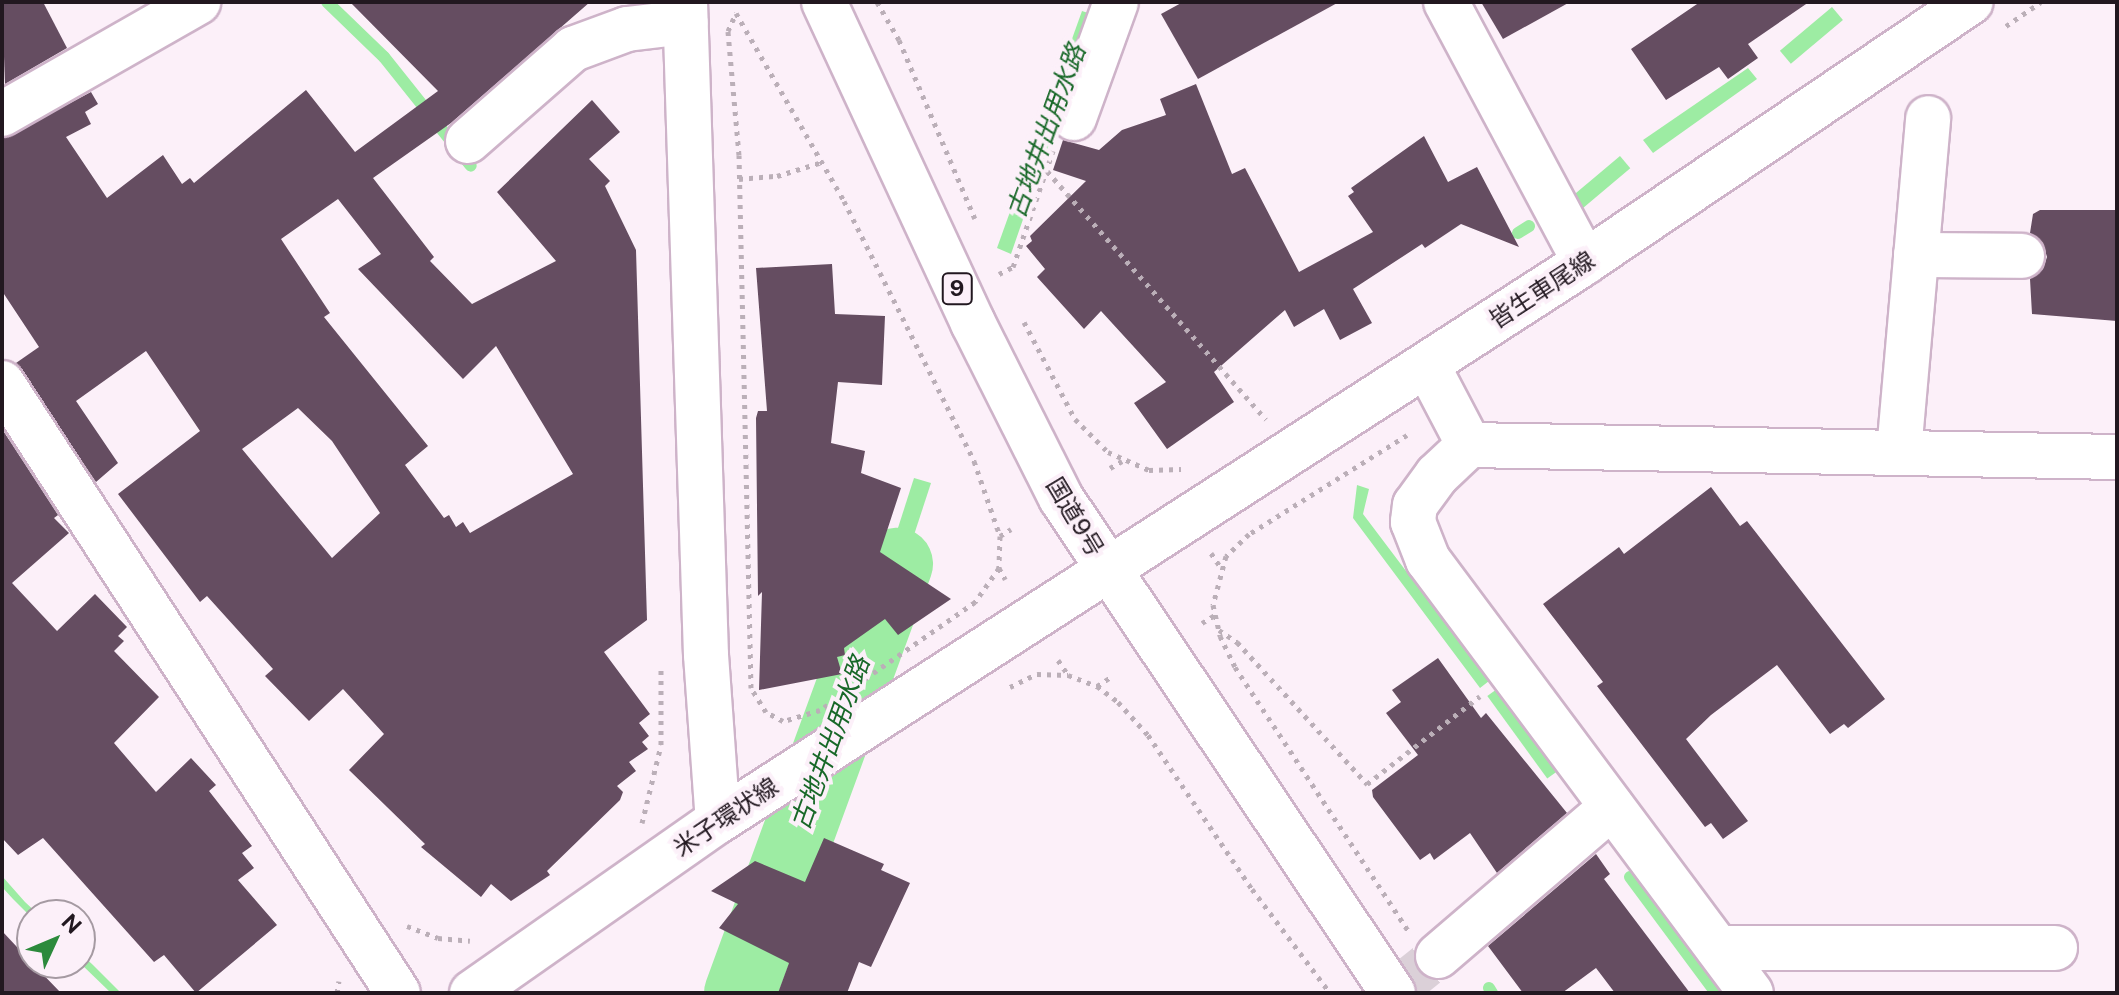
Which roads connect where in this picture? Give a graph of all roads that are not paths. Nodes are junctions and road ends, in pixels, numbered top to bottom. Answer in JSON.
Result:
{"nodes":[{"id":1,"x":198,"y":2,"type":"edge"},
{"id":2,"x":824,"y":2,"type":"edge"},
{"id":3,"x":1116,"y":2,"type":"edge"},
{"id":4,"x":1446,"y":2,"type":"edge"},
{"id":5,"x":1971,"y":2,"type":"edge"},
{"id":6,"x":686,"y":12,"type":"edge"},
{"id":7,"x":2,"y":114,"type":"edge"},
{"id":8,"x":1074,"y":118,"type":"road end"},
{"id":9,"x":1928,"y":118,"type":"dead end"},
{"id":10,"x":468,"y":141,"type":"dead end"},
{"id":11,"x":1916,"y":255,"type":"junction"},
{"id":12,"x":2022,"y":256,"type":"dead end"},
{"id":13,"x":1585,"y":262,"type":"junction"},
{"id":14,"x":1427,"y":365,"type":"junction"},
{"id":15,"x":2,"y":383,"type":"edge"},
{"id":16,"x":1469,"y":445,"type":"junction"},
{"id":17,"x":1899,"y":452,"type":"junction"},
{"id":18,"x":2117,"y":457,"type":"edge"},
{"id":19,"x":1106,"y":568,"type":"junction"},
{"id":20,"x":1612,"y":807,"type":"junction"},
{"id":21,"x":718,"y":821,"type":"junction"},
{"id":22,"x":1718,"y":948,"type":"junction"},
{"id":23,"x":2055,"y":948,"type":"dead end"},
{"id":24,"x":1427,"y":950,"type":"tunnel mouth"},
{"id":25,"x":495,"y":974,"type":"edge"},
{"id":26,"x":398,"y":993,"type":"edge"},
{"id":27,"x":1393,"y":993,"type":"edge"},
{"id":28,"x":1751,"y":993,"type":"edge"}],
"edges":[{"from":1,"to":7,"type":"main road"},
{"from":2,"to":19,"type":"main road","name":"国道9号","number":"9"},
{"from":3,"to":8,"type":"main road"},
{"from":4,"to":13,"type":"main road"},
{"from":5,"to":13,"type":"main road","name":"皆生車尾線"},
{"from":6,"to":10,"type":"main road"},
{"from":6,"to":21,"type":"main road"},
{"from":9,"to":11,"type":"main road"},
{"from":11,"to":12,"type":"main road"},
{"from":11,"to":17,"type":"main road"},
{"from":13,"to":14,"type":"main road","name":"皆生車尾線"},
{"from":14,"to":16,"type":"main road"},
{"from":14,"to":19,"type":"main road","name":"皆生車尾線"},
{"from":15,"to":26,"type":"main road"},
{"from":16,"to":17,"type":"main road"},
{"from":16,"to":20,"type":"main road"},
{"from":17,"to":18,"type":"main road"},
{"from":19,"to":21,"type":"main road","name":"米子環状線"},
{"from":19,"to":27,"type":"main road","name":"国道9号","number":"9"},
{"from":20,"to":22,"type":"main road"},
{"from":20,"to":24,"type":"main road"},
{"from":21,"to":25,"type":"main road","name":"米子環状線"},
{"from":22,"to":23,"type":"main road"},
{"from":22,"to":28,"type":"main road"}]}
